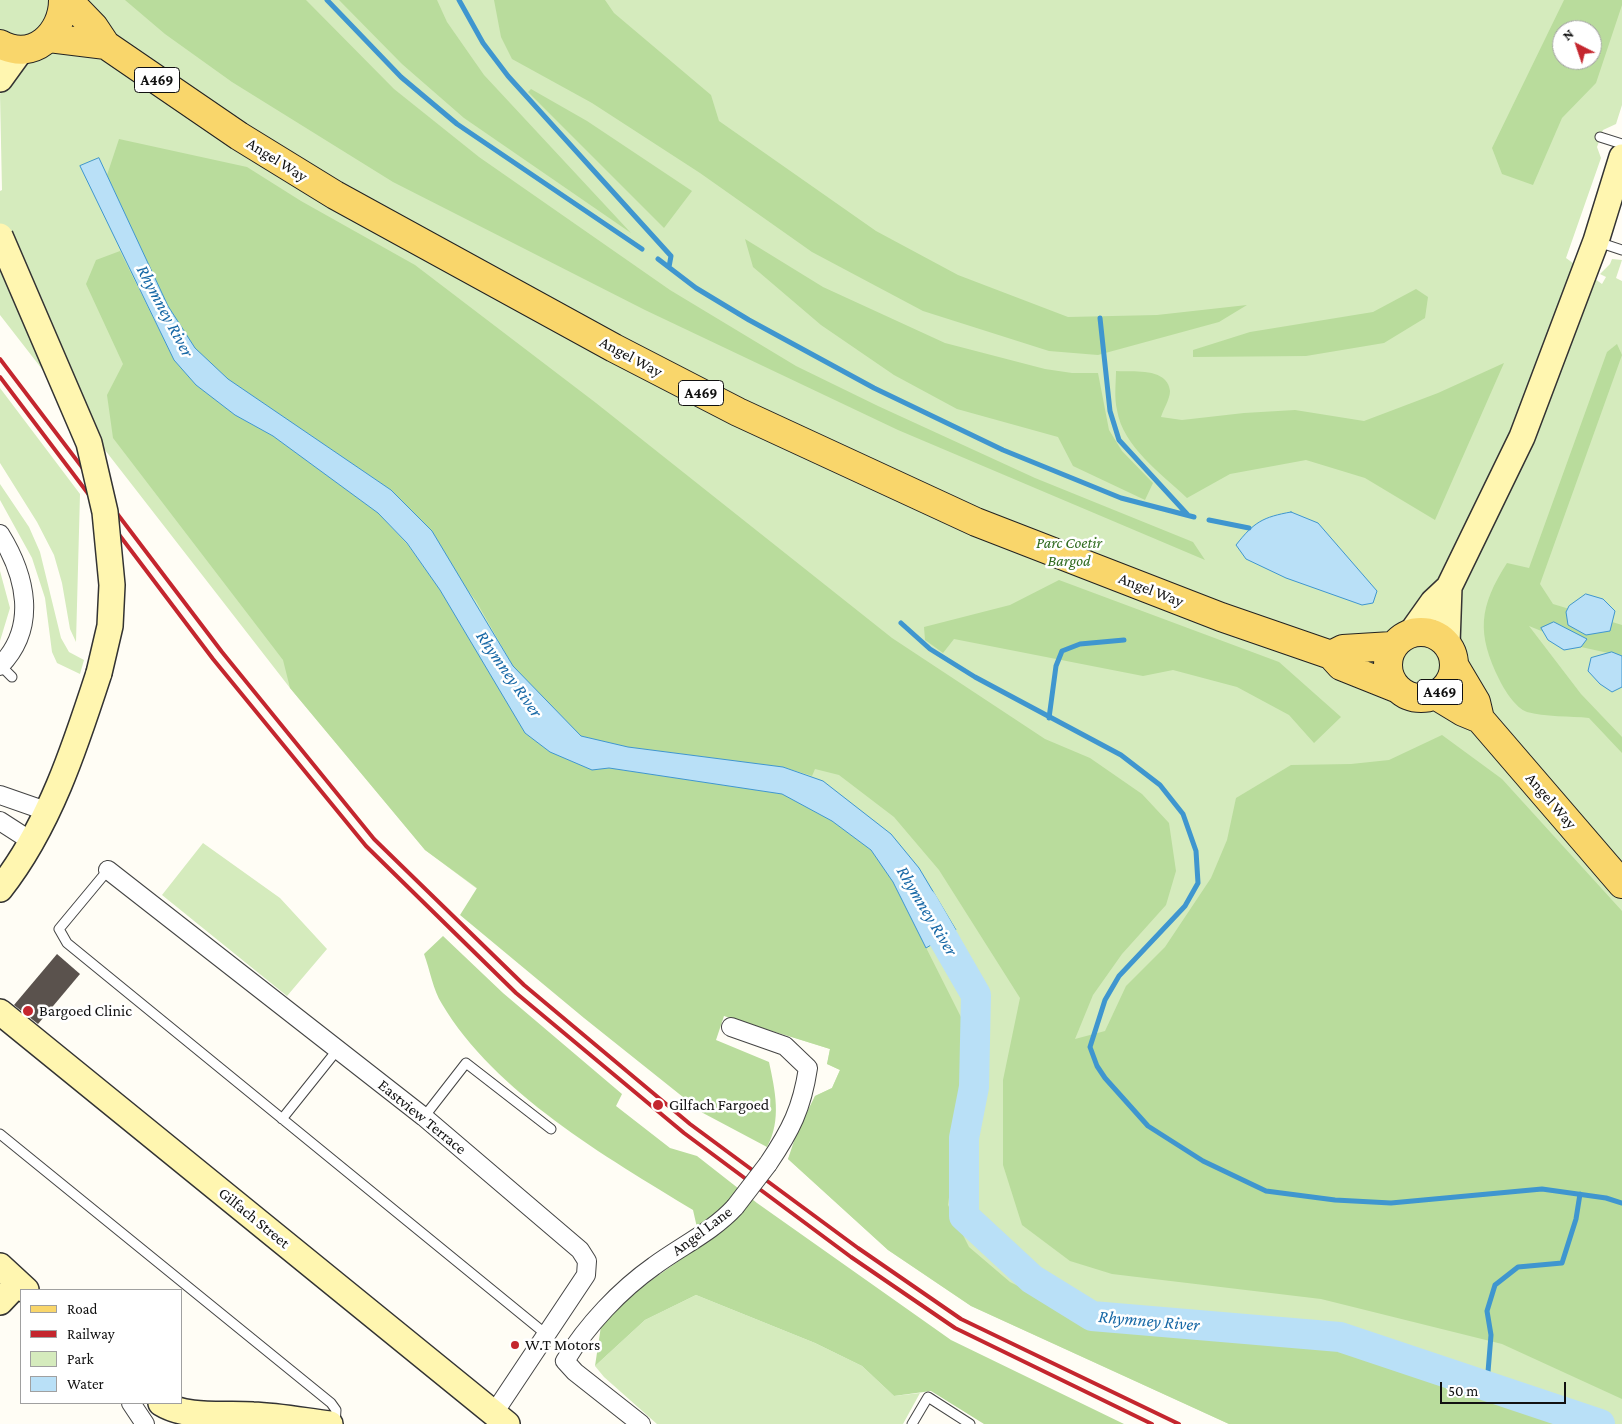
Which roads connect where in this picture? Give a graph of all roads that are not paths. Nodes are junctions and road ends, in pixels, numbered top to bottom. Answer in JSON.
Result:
{"nodes":[{"id":1,"x":63,"y":0,"type":"edge"},
{"id":2,"x":68,"y":0,"type":"edge"},
{"id":3,"x":49,"y":38,"type":"junction"},
{"id":4,"x":106,"y":45,"type":"junction"},
{"id":5,"x":11,"y":47,"type":"edge"},
{"id":6,"x":0,"y":78,"type":"edge"},
{"id":7,"x":1600,"y":138,"type":"dead end"},
{"id":8,"x":1622,"y":144,"type":"edge"},
{"id":9,"x":1622,"y":158,"type":"edge"},
{"id":10,"x":0,"y":236,"type":"edge"},
{"id":11,"x":1596,"y":241,"type":"junction"},
{"id":12,"x":1622,"y":250,"type":"edge"},
{"id":13,"x":0,"y":534,"type":"edge"},
{"id":14,"x":1449,"y":587,"type":"junction"},
{"id":15,"x":1402,"y":640,"type":"junction"},
{"id":16,"x":1450,"y":654,"type":"junction"},
{"id":17,"x":1331,"y":655,"type":"junction"},
{"id":18,"x":4,"y":670,"type":"edge"},
{"id":19,"x":1396,"y":688,"type":"junction"},
{"id":20,"x":1435,"y":695,"type":"junction"},
{"id":21,"x":1480,"y":719,"type":"junction"},
{"id":22,"x":0,"y":795,"type":"edge"},
{"id":23,"x":46,"y":812,"type":"junction"},
{"id":24,"x":0,"y":822,"type":"edge"},
{"id":25,"x":31,"y":841,"type":"junction"},
{"id":26,"x":108,"y":870,"type":"joint"},
{"id":27,"x":1622,"y":884,"type":"edge"},
{"id":28,"x":0,"y":889,"type":"edge"},
{"id":29,"x":0,"y":1012,"type":"edge"},
{"id":30,"x":731,"y":1027,"type":"dead end"},
{"id":31,"x":338,"y":1049,"type":"junction"},
{"id":32,"x":424,"y":1117,"type":"junction"},
{"id":33,"x":282,"y":1119,"type":"junction"},
{"id":34,"x":551,"y":1129,"type":"dead end"},
{"id":35,"x":0,"y":1134,"type":"edge"},
{"id":36,"x":0,"y":1266,"type":"edge"},
{"id":37,"x":22,"y":1286,"type":"edge"},
{"id":38,"x":0,"y":1302,"type":"edge"},
{"id":39,"x":547,"y":1334,"type":"junction"},
{"id":40,"x":132,"y":1404,"type":"edge"},
{"id":41,"x":163,"y":1404,"type":"edge"},
{"id":42,"x":196,"y":1419,"type":"edge"},
{"id":43,"x":496,"y":1420,"type":"edge"},
{"id":44,"x":145,"y":1424,"type":"edge"},
{"id":45,"x":330,"y":1424,"type":"edge"},
{"id":46,"x":335,"y":1424,"type":"edge"},
{"id":47,"x":641,"y":1424,"type":"edge"},
{"id":48,"x":912,"y":1424,"type":"edge"},
{"id":49,"x":970,"y":1424,"type":"edge"}],
"edges":[{"from":1,"to":3,"type":"main road"},
{"from":2,"to":4,"type":"main road","name":"Angel Way","number":"A469"},
{"from":3,"to":4,"type":"main road","name":"Angel Way","number":"A469"},
{"from":3,"to":5,"type":"main road"},
{"from":4,"to":17,"type":"main road","name":"Angel Way","number":"A469"},
{"from":5,"to":6,"type":"street"},
{"from":7,"to":8,"type":"lane"},
{"from":9,"to":11,"type":"street"},
{"from":10,"to":23,"type":"street","bridge":true},
{"from":11,"to":12,"type":"lane"},
{"from":11,"to":14,"type":"street"},
{"from":13,"to":18,"type":"street"},
{"from":14,"to":15,"type":"street"},
{"from":14,"to":16,"type":"street"},
{"from":15,"to":16,"type":"main road"},
{"from":15,"to":17,"type":"main road"},
{"from":15,"to":19,"type":"main road","number":"A469"},
{"from":16,"to":20,"type":"main road","number":"A469"},
{"from":16,"to":21,"type":"main road","name":"Angel Way","number":"A469"},
{"from":17,"to":19,"type":"main road","name":"Angel Way","number":"A469"},
{"from":19,"to":20,"type":"main road","number":"A469"},
{"from":20,"to":21,"type":"main road","name":"Angel Way","number":"A469"},
{"from":21,"to":27,"type":"main road","name":"Angel Way","number":"A469"},
{"from":22,"to":23,"type":"street"},
{"from":23,"to":25,"type":"street"},
{"from":24,"to":25,"type":"street"},
{"from":25,"to":28,"type":"street"},
{"from":26,"to":31,"type":"street","name":"Eastview Terrace"},
{"from":26,"to":33,"type":"lane"},
{"from":29,"to":43,"type":"street","name":"Gilfach Street"},
{"from":30,"to":47,"type":"street","name":"Angel Lane","bridge":true},
{"from":31,"to":32,"type":"street","name":"Eastview Terrace"},
{"from":31,"to":33,"type":"lane"},
{"from":32,"to":34,"type":"lane"},
{"from":32,"to":39,"type":"street","name":"Eastview Terrace"},
{"from":33,"to":39,"type":"lane"},
{"from":35,"to":46,"type":"lane"},
{"from":36,"to":37,"type":"street"},
{"from":37,"to":38,"type":"street"},
{"from":39,"to":43,"type":"street","name":"Eastview Terrace"},
{"from":40,"to":44,"type":"street"},
{"from":41,"to":42,"type":"street"},
{"from":42,"to":45,"type":"street"},
{"from":48,"to":49,"type":"lane"}]}
